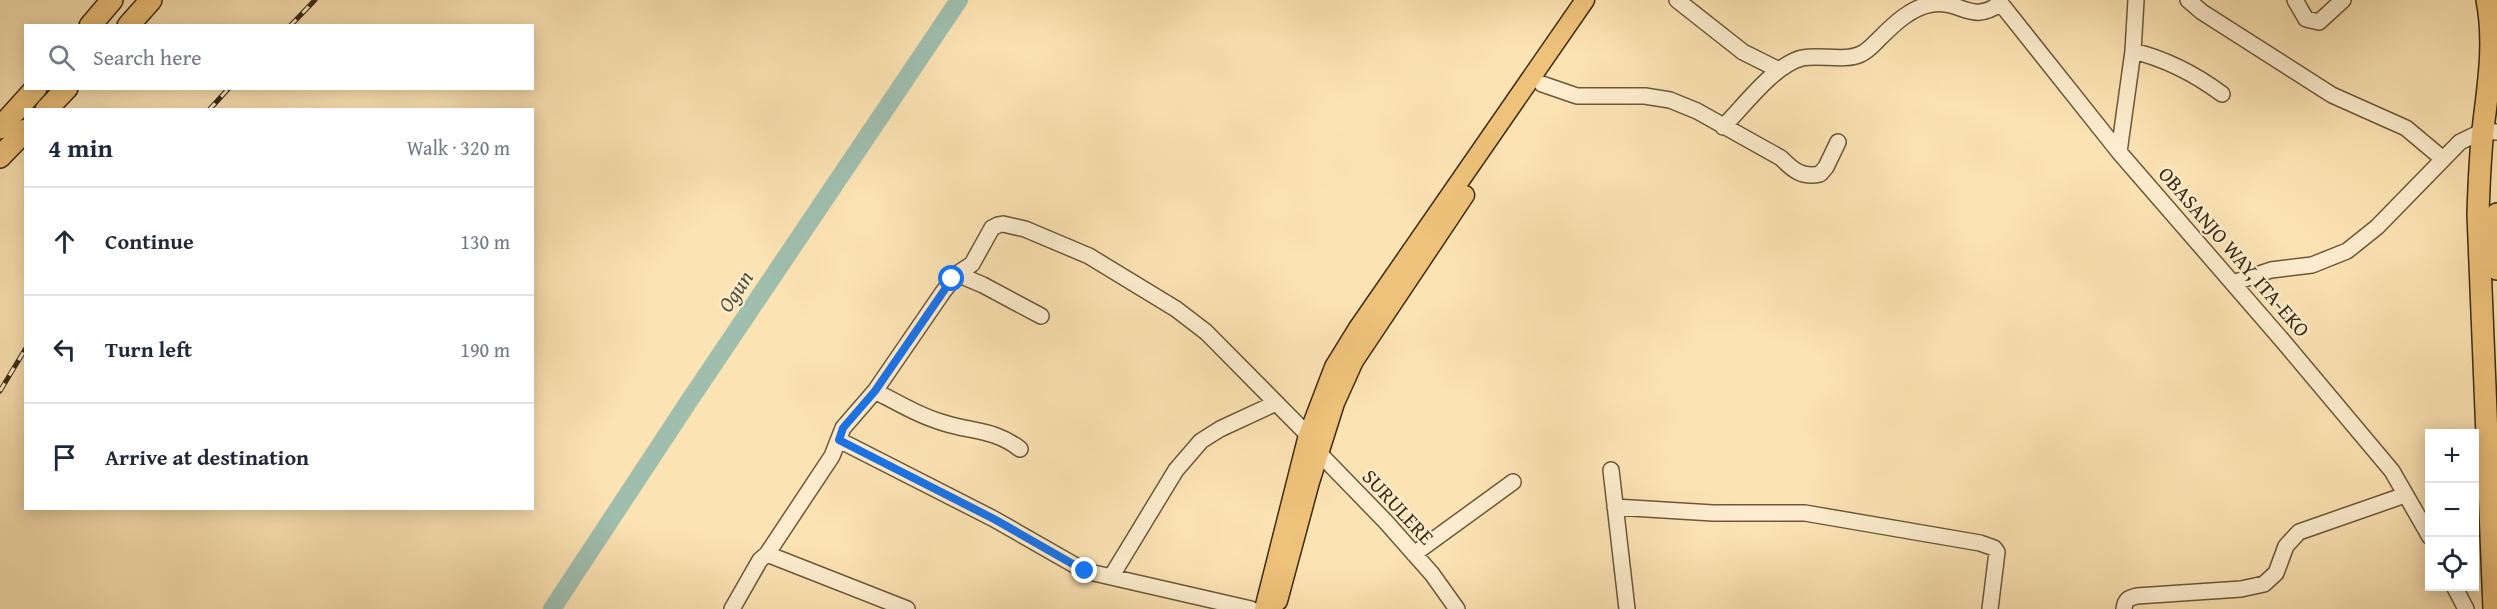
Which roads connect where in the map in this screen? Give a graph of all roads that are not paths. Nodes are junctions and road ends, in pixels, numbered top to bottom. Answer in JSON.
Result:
{"nodes":[{"id":1,"x":112,"y":0,"type":"edge"},
{"id":2,"x":151,"y":0,"type":"edge"},
{"id":3,"x":1585,"y":0,"type":"edge"},
{"id":4,"x":1599,"y":0,"type":"edge"},
{"id":5,"x":1677,"y":0,"type":"edge"},
{"id":6,"x":2136,"y":0,"type":"edge"},
{"id":7,"x":2188,"y":0,"type":"edge"},
{"id":8,"x":2295,"y":0,"type":"edge"},
{"id":9,"x":2343,"y":0,"type":"edge"},
{"id":10,"x":2487,"y":0,"type":"edge"},
{"id":11,"x":2000,"y":2,"type":"edge"},
{"id":12,"x":92,"y":24,"type":"edge"},
{"id":13,"x":130,"y":24,"type":"edge"},
{"id":14,"x":2133,"y":51,"type":"junction"},
{"id":15,"x":2494,"y":65,"type":"edge"},
{"id":16,"x":1779,"y":70,"type":"junction"},
{"id":17,"x":1542,"y":84,"type":"junction"},
{"id":18,"x":34,"y":90,"type":"edge"},
{"id":19,"x":65,"y":90,"type":"edge"},
{"id":20,"x":2222,"y":94,"type":"dead end"},
{"id":21,"x":48,"y":108,"type":"edge"},
{"id":22,"x":1723,"y":127,"type":"junction"},
{"id":23,"x":0,"y":128,"type":"edge"},
{"id":24,"x":2490,"y":131,"type":"edge"},
{"id":25,"x":24,"y":132,"type":"edge"},
{"id":26,"x":1838,"y":142,"type":"dead end"},
{"id":27,"x":2119,"y":152,"type":"junction"},
{"id":28,"x":0,"y":157,"type":"edge"},
{"id":29,"x":2443,"y":159,"type":"junction"},
{"id":30,"x":2497,"y":214,"type":"edge"},
{"id":31,"x":2497,"y":269,"type":"edge"},
{"id":32,"x":957,"y":274,"type":"junction"},
{"id":33,"x":2234,"y":283,"type":"junction"},
{"id":34,"x":1041,"y":316,"type":"dead end"},
{"id":35,"x":875,"y":391,"type":"junction"},
{"id":36,"x":1276,"y":403,"type":"junction"},
{"id":37,"x":1308,"y":435,"type":"junction"},
{"id":38,"x":839,"y":440,"type":"junction"},
{"id":39,"x":1020,"y":449,"type":"dead end"},
{"id":40,"x":1319,"y":453,"type":"junction"},
{"id":41,"x":1611,"y":470,"type":"dead end"},
{"id":42,"x":1513,"y":482,"type":"dead end"},
{"id":43,"x":2405,"y":495,"type":"junction"},
{"id":44,"x":1615,"y":507,"type":"junction"},
{"id":45,"x":2425,"y":529,"type":"edge"},
{"id":46,"x":767,"y":554,"type":"junction"},
{"id":47,"x":1414,"y":554,"type":"junction"},
{"id":48,"x":1111,"y":578,"type":"junction"},
{"id":49,"x":2457,"y":591,"type":"edge"},
{"id":50,"x":732,"y":609,"type":"edge"},
{"id":51,"x":907,"y":609,"type":"edge"},
{"id":52,"x":1251,"y":609,"type":"edge"},
{"id":53,"x":1264,"y":609,"type":"edge"},
{"id":54,"x":1276,"y":609,"type":"edge"},
{"id":55,"x":1457,"y":609,"type":"edge"},
{"id":56,"x":1627,"y":609,"type":"edge"},
{"id":57,"x":1990,"y":609,"type":"edge"},
{"id":58,"x":2124,"y":609,"type":"edge"},
{"id":59,"x":2466,"y":609,"type":"edge"},
{"id":60,"x":2494,"y":609,"type":"edge"}],
"edges":[{"from":1,"to":12,"type":"highway"},
{"from":2,"to":13,"type":"highway"},
{"from":3,"to":37,"type":"main road"},
{"from":4,"to":17,"type":"main road"},
{"from":5,"to":16,"type":"street"},
{"from":6,"to":14,"type":"street"},
{"from":7,"to":29,"type":"street"},
{"from":8,"to":9,"type":"street"},
{"from":10,"to":15,"type":"highway"},
{"from":11,"to":16,"type":"street"},
{"from":11,"to":27,"type":"street","name":"OBASANJO WAY, ITA-EKO"},
{"from":14,"to":20,"type":"street"},
{"from":14,"to":27,"type":"street"},
{"from":15,"to":24,"type":"highway"},
{"from":16,"to":22,"type":"street"},
{"from":17,"to":22,"type":"street"},
{"from":17,"to":40,"type":"main road"},
{"from":18,"to":23,"type":"highway"},
{"from":19,"to":21,"type":"highway"},
{"from":22,"to":26,"type":"street"},
{"from":24,"to":29,"type":"street"},
{"from":24,"to":60,"type":"highway"},
{"from":25,"to":28,"type":"highway"},
{"from":27,"to":33,"type":"street","name":"OBASANJO WAY, ITA-EKO"},
{"from":29,"to":33,"type":"street"},
{"from":30,"to":31,"type":"highway"},
{"from":32,"to":34,"type":"street"},
{"from":32,"to":35,"type":"street"},
{"from":32,"to":36,"type":"street","name":"SURULERE"},
{"from":33,"to":43,"type":"street","name":"OBASANJO WAY, ITA-EKO"},
{"from":35,"to":38,"type":"street"},
{"from":35,"to":39,"type":"street"},
{"from":36,"to":37,"type":"street","name":"SURULERE"},
{"from":36,"to":48,"type":"street"},
{"from":37,"to":40,"type":"street","name":"SURULERE"},
{"from":37,"to":53,"type":"main road"},
{"from":38,"to":46,"type":"street"},
{"from":38,"to":48,"type":"street"},
{"from":40,"to":47,"type":"street","name":"SURULERE"},
{"from":40,"to":54,"type":"main road"},
{"from":41,"to":44,"type":"street"},
{"from":42,"to":47,"type":"street"},
{"from":43,"to":45,"type":"street","name":"OBASANJO WAY, ITA-EKO"},
{"from":43,"to":58,"type":"street"},
{"from":44,"to":56,"type":"street"},
{"from":44,"to":57,"type":"street"},
{"from":46,"to":50,"type":"street"},
{"from":46,"to":51,"type":"street"},
{"from":47,"to":55,"type":"street","name":"SURULERE"},
{"from":48,"to":52,"type":"street"},
{"from":49,"to":59,"type":"street"}]}
